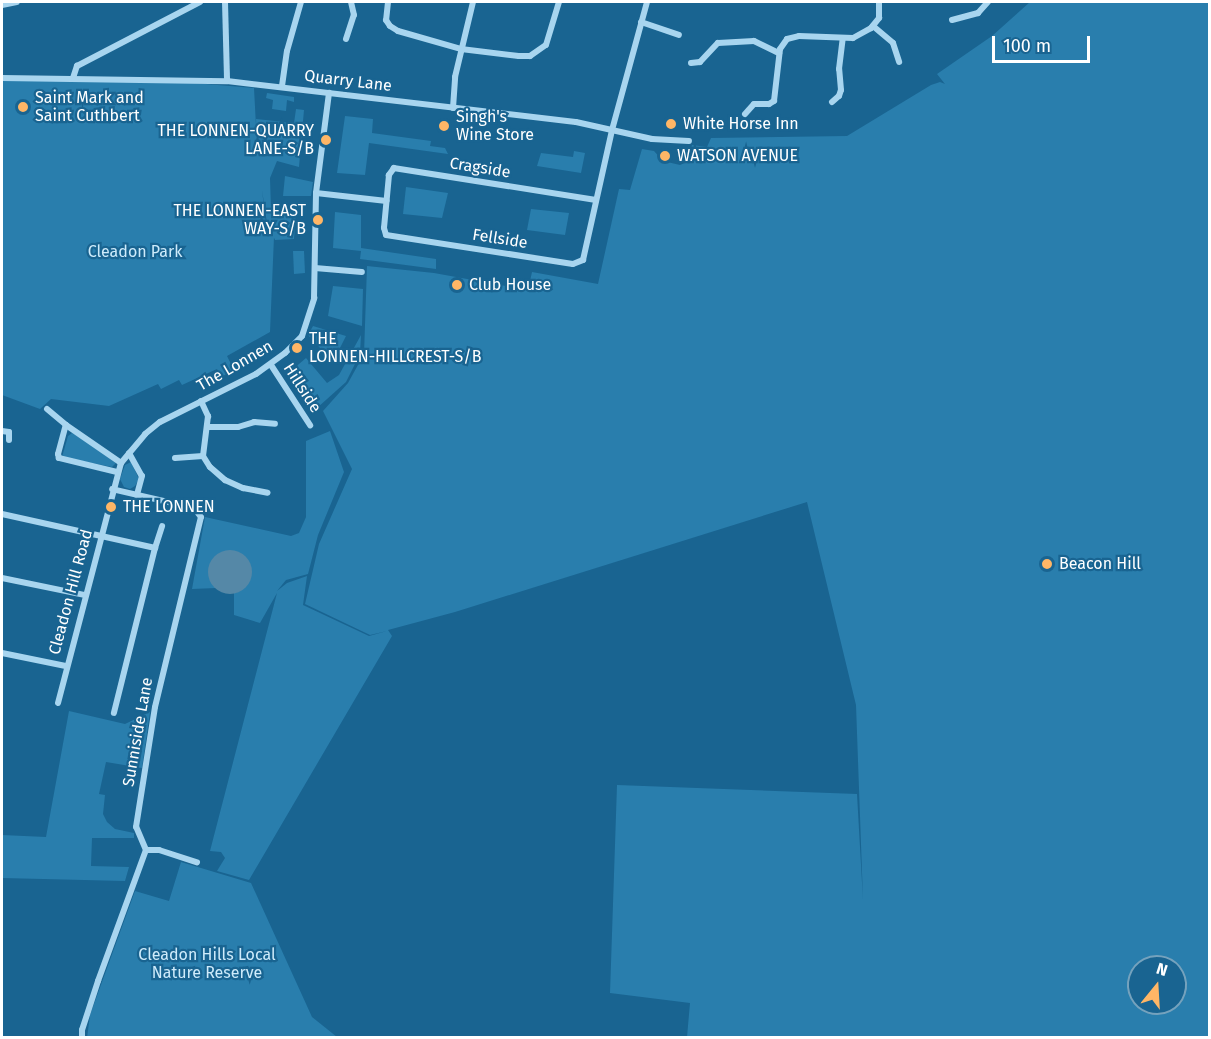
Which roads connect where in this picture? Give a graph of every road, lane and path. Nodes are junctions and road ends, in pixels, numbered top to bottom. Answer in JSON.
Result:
{"nodes":[{"id":1,"x":17,"y":2,"type":"edge"},
{"id":2,"x":200,"y":2,"type":"edge"},
{"id":3,"x":225,"y":2,"type":"edge"},
{"id":4,"x":301,"y":2,"type":"edge"},
{"id":5,"x":351,"y":2,"type":"edge"},
{"id":6,"x":388,"y":2,"type":"edge"},
{"id":7,"x":473,"y":2,"type":"edge"},
{"id":8,"x":559,"y":2,"type":"edge"},
{"id":9,"x":647,"y":2,"type":"edge"},
{"id":10,"x":879,"y":2,"type":"edge"},
{"id":11,"x":988,"y":2,"type":"edge"},
{"id":12,"x":2,"y":5,"type":"edge"},
{"id":13,"x":952,"y":20,"type":"dead end"},
{"id":14,"x":641,"y":22,"type":"junction"},
{"id":15,"x":873,"y":26,"type":"junction"},
{"id":16,"x":679,"y":35,"type":"dead end"},
{"id":17,"x":843,"y":38,"type":"junction"},
{"id":18,"x":346,"y":39,"type":"dead end"},
{"id":19,"x":461,"y":49,"type":"junction"},
{"id":20,"x":779,"y":52,"type":"junction"},
{"id":21,"x":899,"y":62,"type":"dead end"},
{"id":22,"x":691,"y":63,"type":"dead end"},
{"id":23,"x":2,"y":78,"type":"edge"},
{"id":24,"x":73,"y":78,"type":"junction"},
{"id":25,"x":227,"y":81,"type":"junction"},
{"id":26,"x":282,"y":86,"type":"junction"},
{"id":27,"x":329,"y":93,"type":"junction"},
{"id":28,"x":832,"y":102,"type":"dead end"},
{"id":29,"x":453,"y":108,"type":"junction"},
{"id":30,"x":745,"y":114,"type":"dead end"},
{"id":31,"x":612,"y":130,"type":"junction"},
{"id":32,"x":689,"y":141,"type":"dead end"},
{"id":33,"x":316,"y":193,"type":"junction"},
{"id":34,"x":596,"y":200,"type":"junction"},
{"id":35,"x":387,"y":201,"type":"junction"},
{"id":36,"x":315,"y":268,"type":"junction"},
{"id":37,"x":362,"y":272,"type":"dead end"},
{"id":38,"x":271,"y":365,"type":"junction"},
{"id":39,"x":201,"y":401,"type":"junction"},
{"id":40,"x":47,"y":409,"type":"dead end"},
{"id":41,"x":275,"y":424,"type":"dead end"},
{"id":42,"x":66,"y":425,"type":"junction"},
{"id":43,"x":310,"y":425,"type":"dead end"},
{"id":44,"x":208,"y":427,"type":"junction"},
{"id":45,"x":2,"y":431,"type":"edge"},
{"id":46,"x":9,"y":440,"type":"dead end"},
{"id":47,"x":129,"y":453,"type":"junction"},
{"id":48,"x":203,"y":456,"type":"junction"},
{"id":49,"x":175,"y":458,"type":"dead end"},
{"id":50,"x":121,"y":464,"type":"junction"},
{"id":51,"x":117,"y":472,"type":"junction"},
{"id":52,"x":112,"y":489,"type":"junction"},
{"id":53,"x":268,"y":493,"type":"dead end"},
{"id":54,"x":137,"y":495,"type":"junction"},
{"id":55,"x":2,"y":514,"type":"edge"},
{"id":56,"x":162,"y":526,"type":"dead end"},
{"id":57,"x":101,"y":534,"type":"junction"},
{"id":58,"x":155,"y":548,"type":"junction"},
{"id":59,"x":2,"y":578,"type":"edge"},
{"id":60,"x":85,"y":595,"type":"junction"},
{"id":61,"x":2,"y":653,"type":"edge"},
{"id":62,"x":66,"y":666,"type":"junction"},
{"id":63,"x":58,"y":703,"type":"dead end"},
{"id":64,"x":114,"y":712,"type":"dead end"},
{"id":65,"x":146,"y":850,"type":"junction"},
{"id":66,"x":197,"y":862,"type":"dead end"},
{"id":67,"x":82,"y":1038,"type":"edge"}],
"edges":[{"from":1,"to":12,"type":"street"},
{"from":2,"to":24,"type":"street"},
{"from":3,"to":25,"type":"street"},
{"from":4,"to":26,"type":"street"},
{"from":5,"to":18,"type":"street"},
{"from":6,"to":19,"type":"street"},
{"from":7,"to":19,"type":"street"},
{"from":8,"to":19,"type":"street"},
{"from":9,"to":14,"type":"street"},
{"from":10,"to":15,"type":"street"},
{"from":11,"to":13,"type":"street"},
{"from":14,"to":16,"type":"street"},
{"from":14,"to":31,"type":"street"},
{"from":15,"to":17,"type":"street"},
{"from":15,"to":21,"type":"street"},
{"from":17,"to":20,"type":"street"},
{"from":17,"to":28,"type":"street"},
{"from":19,"to":29,"type":"street"},
{"from":20,"to":22,"type":"street"},
{"from":20,"to":30,"type":"street"},
{"from":23,"to":24,"type":"street","name":"Quarry Lane"},
{"from":24,"to":25,"type":"street","name":"Quarry Lane"},
{"from":25,"to":26,"type":"street","name":"Quarry Lane"},
{"from":26,"to":27,"type":"street","name":"Quarry Lane"},
{"from":27,"to":29,"type":"street","name":"Quarry Lane"},
{"from":27,"to":33,"type":"street","name":"The Lonnen"},
{"from":29,"to":31,"type":"street","name":"Quarry Lane"},
{"from":31,"to":32,"type":"street","name":"Quarry Lane"},
{"from":31,"to":34,"type":"street"},
{"from":33,"to":35,"type":"street"},
{"from":33,"to":36,"type":"street","name":"The Lonnen"},
{"from":34,"to":35,"type":"street","name":"Cragside"},
{"from":34,"to":35,"type":"street","name":"Fellside"},
{"from":36,"to":37,"type":"street"},
{"from":36,"to":38,"type":"street","name":"The Lonnen"},
{"from":38,"to":39,"type":"street","name":"The Lonnen"},
{"from":38,"to":43,"type":"street","name":"Hillside"},
{"from":39,"to":44,"type":"street"},
{"from":39,"to":47,"type":"street","name":"The Lonnen"},
{"from":40,"to":42,"type":"street"},
{"from":41,"to":44,"type":"street"},
{"from":42,"to":50,"type":"street"},
{"from":42,"to":51,"type":"street"},
{"from":44,"to":48,"type":"street"},
{"from":45,"to":46,"type":"street"},
{"from":47,"to":50,"type":"street","name":"The Lonnen"},
{"from":47,"to":54,"type":"street"},
{"from":48,"to":49,"type":"street"},
{"from":48,"to":53,"type":"street"},
{"from":50,"to":51,"type":"street","name":"The Lonnen"},
{"from":51,"to":52,"type":"street","name":"The Lonnen"},
{"from":52,"to":54,"type":"street","name":"Sunniside Lane"},
{"from":52,"to":57,"type":"street","name":"Cleadon Hill Road"},
{"from":54,"to":65,"type":"street","name":"Sunniside Lane"},
{"from":55,"to":57,"type":"street"},
{"from":56,"to":58,"type":"street"},
{"from":57,"to":58,"type":"street"},
{"from":57,"to":60,"type":"street","name":"Cleadon Hill Road"},
{"from":58,"to":64,"type":"street"},
{"from":59,"to":60,"type":"street"},
{"from":60,"to":62,"type":"street","name":"Cleadon Hill Road"},
{"from":61,"to":62,"type":"street"},
{"from":62,"to":63,"type":"street","name":"Cleadon Hill Road"},
{"from":65,"to":66,"type":"street"},
{"from":65,"to":67,"type":"street"}]}
